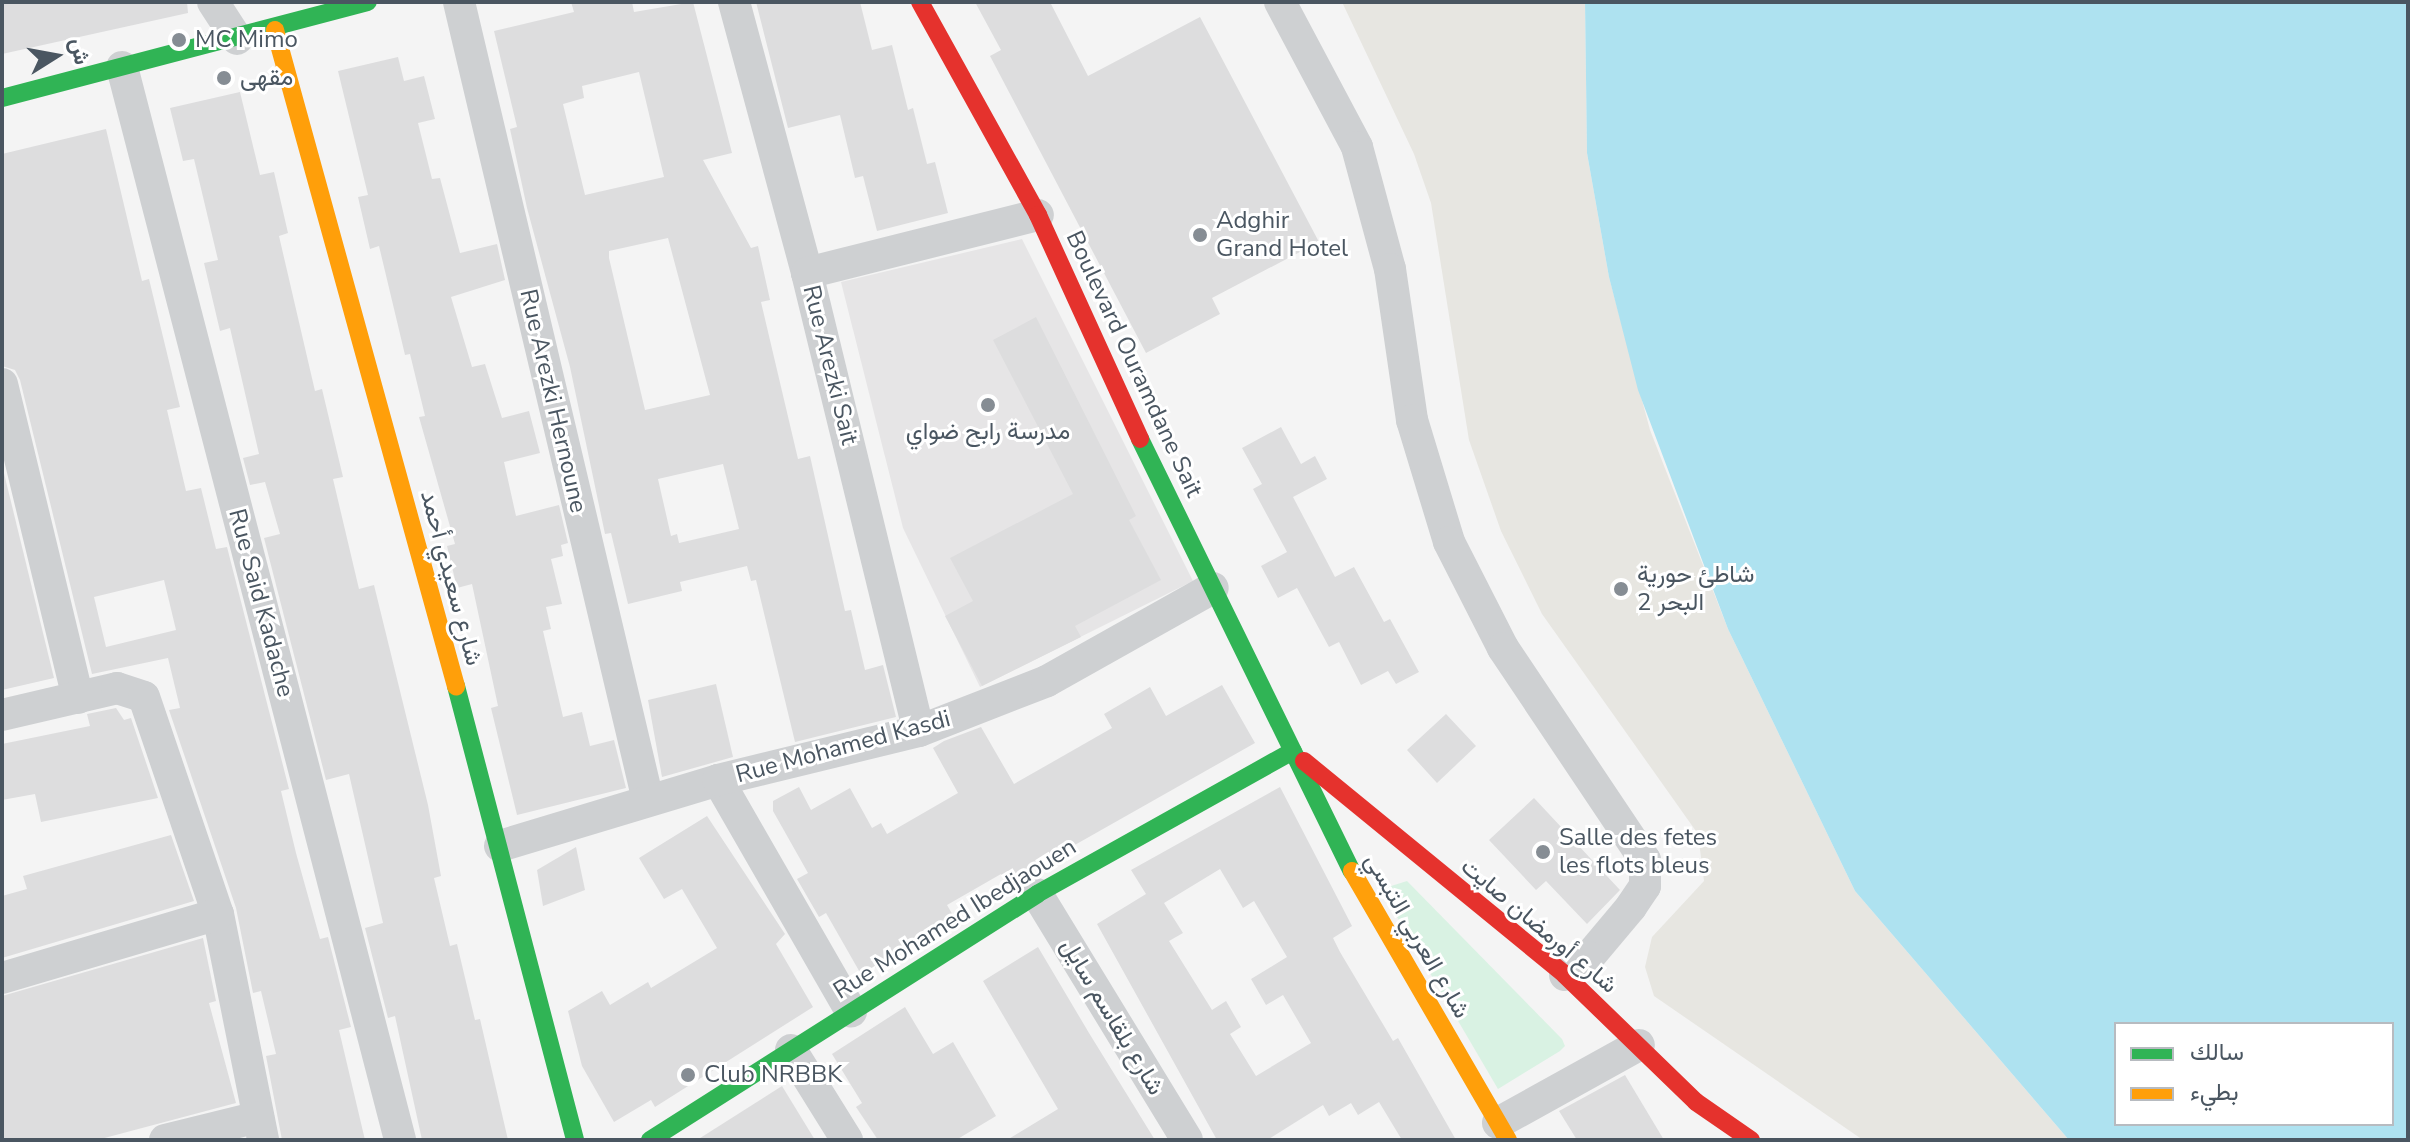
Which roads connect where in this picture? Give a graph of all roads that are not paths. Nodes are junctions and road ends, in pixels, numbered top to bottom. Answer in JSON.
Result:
{"nodes":[{"id":1,"x":213,"y":2,"type":"edge"},
{"id":2,"x":368,"y":2,"type":"edge"},
{"id":3,"x":459,"y":2,"type":"edge"},
{"id":4,"x":734,"y":2,"type":"edge"},
{"id":5,"x":920,"y":2,"type":"edge"},
{"id":6,"x":1280,"y":2,"type":"edge"},
{"id":7,"x":275,"y":30,"type":"junction"},
{"id":8,"x":237,"y":39,"type":"junction"},
{"id":9,"x":122,"y":67,"type":"junction"},
{"id":10,"x":2,"y":98,"type":"edge"},
{"id":11,"x":1038,"y":215,"type":"junction"},
{"id":12,"x":807,"y":273,"type":"junction"},
{"id":13,"x":2,"y":384,"type":"edge"},
{"id":14,"x":1213,"y":588,"type":"junction"},
{"id":15,"x":78,"y":698,"type":"junction"},
{"id":16,"x":2,"y":715,"type":"edge"},
{"id":17,"x":919,"y":731,"type":"junction"},
{"id":18,"x":1293,"y":751,"type":"junction"},
{"id":19,"x":718,"y":780,"type":"junction"},
{"id":20,"x":648,"y":800,"type":"junction"},
{"id":21,"x":500,"y":846,"type":"junction"},
{"id":22,"x":1037,"y":894,"type":"junction"},
{"id":23,"x":218,"y":914,"type":"junction"},
{"id":24,"x":1565,"y":975,"type":"junction"},
{"id":25,"x":2,"y":978,"type":"edge"},
{"id":26,"x":851,"y":1011,"type":"junction"},
{"id":27,"x":1639,"y":1045,"type":"junction"},
{"id":28,"x":791,"y":1050,"type":"junction"},
{"id":29,"x":1696,"y":1102,"type":"junction"},
{"id":30,"x":260,"y":1128,"type":"edge"},
{"id":31,"x":1503,"y":1132,"type":"edge"},
{"id":32,"x":165,"y":1140,"type":"edge"},
{"id":33,"x":400,"y":1140,"type":"edge"},
{"id":34,"x":575,"y":1140,"type":"edge"},
{"id":35,"x":650,"y":1140,"type":"edge"},
{"id":36,"x":847,"y":1140,"type":"edge"},
{"id":37,"x":1187,"y":1140,"type":"edge"},
{"id":38,"x":1718,"y":1140,"type":"edge"},
{"id":39,"x":1751,"y":1140,"type":"edge"}],
"edges":[{"from":1,"to":8,"type":"street"},
{"from":2,"to":7,"type":"street"},
{"from":3,"to":20,"type":"street","name":"Rue Arezki Hernoune"},
{"from":4,"to":12,"type":"street","name":"Rue Arezki Sait"},
{"from":5,"to":11,"type":"street","name":"Boulevard Ouramdane Sait"},
{"from":6,"to":24,"type":"street"},
{"from":7,"to":8,"type":"street"},
{"from":7,"to":21,"type":"street","name":"شارع سعيدي أحمد"},
{"from":8,"to":9,"type":"street"},
{"from":9,"to":10,"type":"street"},
{"from":9,"to":33,"type":"street","name":"Rue Said Kadache"},
{"from":11,"to":12,"type":"street"},
{"from":11,"to":14,"type":"street","name":"Boulevard Ouramdane Sait"},
{"from":12,"to":17,"type":"street","name":"Rue Arezki Sait"},
{"from":13,"to":15,"type":"street"},
{"from":14,"to":17,"type":"street","name":"Rue Mohamed Kasdi"},
{"from":14,"to":18,"type":"street","name":"Boulevard Ouramdane Sait"},
{"from":15,"to":16,"type":"street"},
{"from":15,"to":23,"type":"street"},
{"from":17,"to":19,"type":"street","name":"Rue Mohamed Kasdi"},
{"from":18,"to":22,"type":"street","name":"Rue Mohamed Ibedjaouen"},
{"from":18,"to":24,"type":"street","name":"شارع أورمضان صايت"},
{"from":18,"to":31,"type":"street","name":"شارع العربي التبسي"},
{"from":19,"to":20,"type":"street","name":"Rue Mohamed Kasdi"},
{"from":19,"to":26,"type":"street"},
{"from":20,"to":21,"type":"street","name":"Rue Mohamed Kasdi"},
{"from":21,"to":34,"type":"street","name":"شارع سعيدي أحمد"},
{"from":22,"to":26,"type":"street","name":"Rue Mohamed Ibedjaouen"},
{"from":22,"to":37,"type":"street","name":"شارع بلقاسم سايل"},
{"from":23,"to":25,"type":"street"},
{"from":23,"to":30,"type":"street"},
{"from":24,"to":27,"type":"street","name":"شارع أورمضان صايت"},
{"from":26,"to":28,"type":"street","name":"Rue Mohamed Ibedjaouen"},
{"from":27,"to":29,"type":"street","name":"شارع أورمضان صايت"},
{"from":27,"to":31,"type":"street"},
{"from":28,"to":35,"type":"street","name":"Rue Mohamed Ibedjaouen"},
{"from":28,"to":36,"type":"street"},
{"from":29,"to":38,"type":"street"},
{"from":29,"to":39,"type":"street","name":"شارع أورمضان صايت"},
{"from":30,"to":32,"type":"street"}]}
